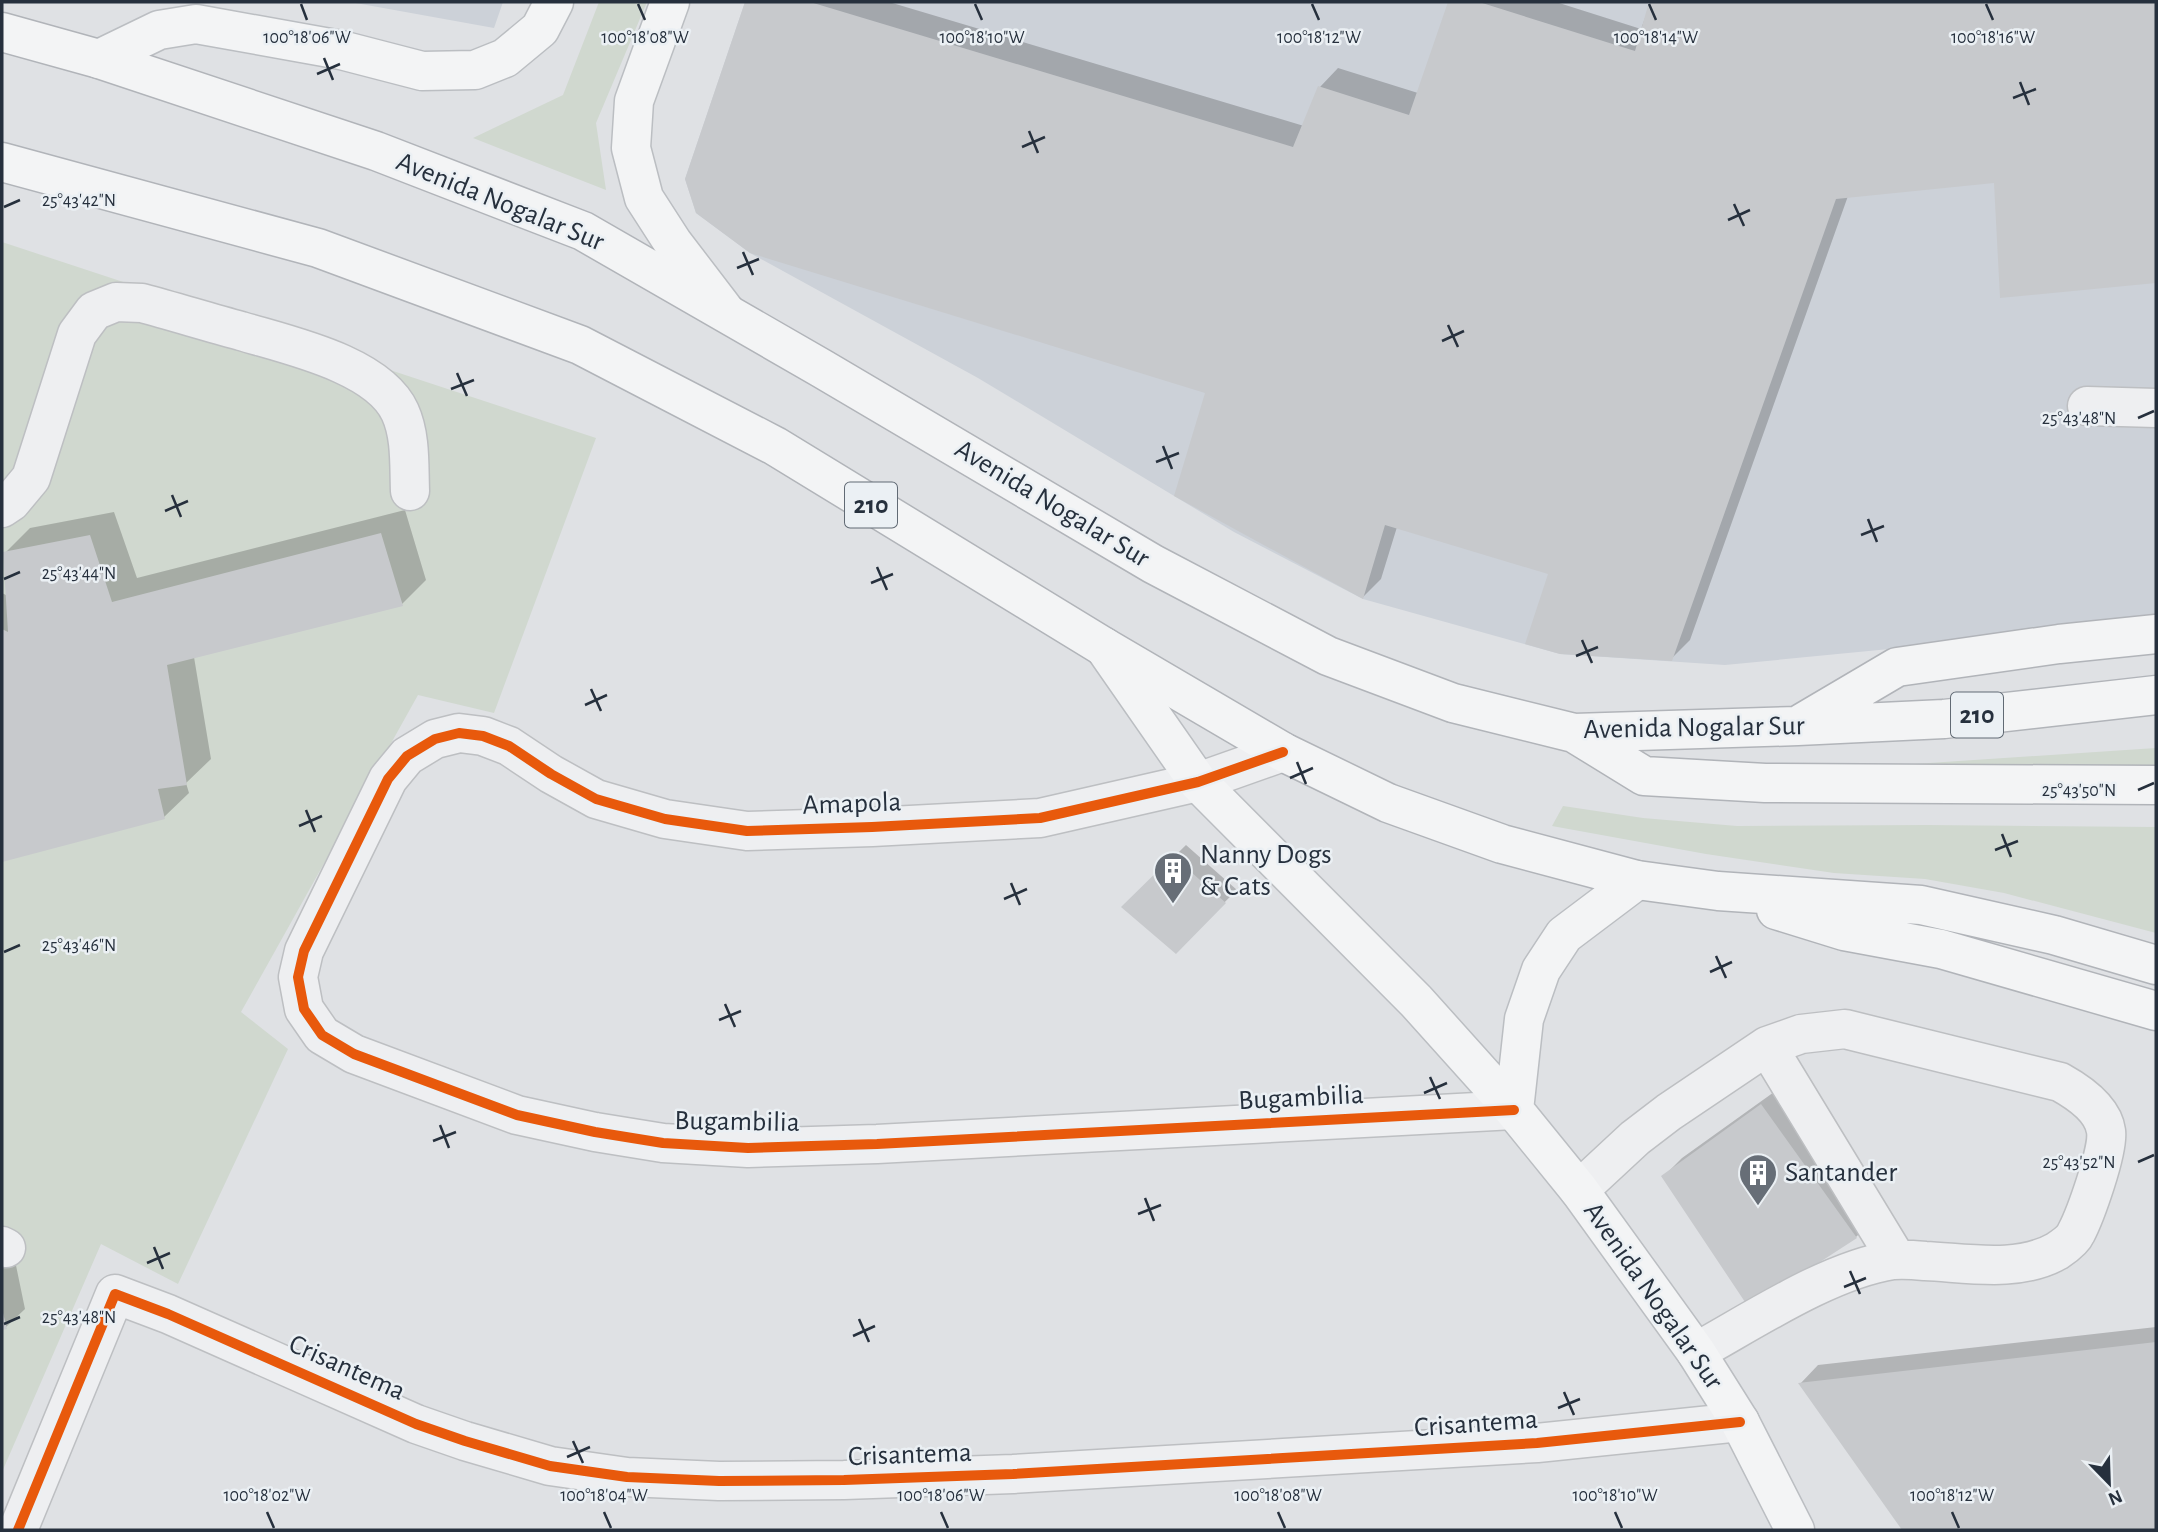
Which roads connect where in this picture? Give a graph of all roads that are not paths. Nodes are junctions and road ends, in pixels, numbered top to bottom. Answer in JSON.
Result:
{"nodes":[{"id":1,"x":554,"y":2,"type":"edge"},
{"id":2,"x":670,"y":2,"type":"edge"},
{"id":3,"x":2,"y":32,"type":"edge"},
{"id":4,"x":99,"y":59,"type":"junction"},
{"id":5,"x":2,"y":162,"type":"edge"},
{"id":6,"x":724,"y":312,"type":"junction"},
{"id":7,"x":2087,"y":406,"type":"dead end"},
{"id":8,"x":2156,"y":408,"type":"edge"},
{"id":9,"x":410,"y":491,"type":"dead end"},
{"id":10,"x":2,"y":508,"type":"edge"},
{"id":11,"x":2156,"y":634,"type":"edge"},
{"id":12,"x":1104,"y":647,"type":"junction"},
{"id":13,"x":2156,"y":695,"type":"edge"},
{"id":14,"x":1798,"y":726,"type":"junction"},
{"id":15,"x":1574,"y":733,"type":"junction"},
{"id":16,"x":435,"y":739,"type":"joint"},
{"id":17,"x":1283,"y":752,"type":"junction"},
{"id":18,"x":1198,"y":782,"type":"junction"},
{"id":19,"x":2156,"y":785,"type":"edge"},
{"id":20,"x":1637,"y":880,"type":"junction"},
{"id":21,"x":1718,"y":891,"type":"junction"},
{"id":22,"x":2156,"y":965,"type":"edge"},
{"id":23,"x":2156,"y":1012,"type":"edge"},
{"id":24,"x":1767,"y":1046,"type":"junction"},
{"id":25,"x":1514,"y":1110,"type":"junction"},
{"id":26,"x":1579,"y":1190,"type":"junction"},
{"id":27,"x":1897,"y":1260,"type":"junction"},
{"id":28,"x":1696,"y":1352,"type":"junction"},
{"id":29,"x":1740,"y":1422,"type":"junction"},
{"id":30,"x":18,"y":1530,"type":"edge"},
{"id":31,"x":1795,"y":1530,"type":"edge"}],
"edges":[{"from":1,"to":4,"type":"main road"},
{"from":2,"to":6,"type":"main road"},
{"from":3,"to":4,"type":"main road","name":"Avenida Nogalar Sur","number":"210"},
{"from":4,"to":6,"type":"main road","name":"Avenida Nogalar Sur","number":"210"},
{"from":5,"to":12,"type":"main road","name":"Avenida Nogalar Sur","number":"210"},
{"from":6,"to":15,"type":"main road","name":"Avenida Nogalar Sur","number":"210"},
{"from":7,"to":8,"type":"street"},
{"from":9,"to":10,"type":"street"},
{"from":11,"to":14,"type":"main road"},
{"from":12,"to":17,"type":"main road","name":"Avenida Nogalar Sur","number":"210"},
{"from":12,"to":18,"type":"main road","name":"Avenida Nogalar Sur"},
{"from":13,"to":14,"type":"main road","name":"Avenida Nogalar Sur","number":"210"},
{"from":14,"to":15,"type":"main road","name":"Avenida Nogalar Sur","number":"210"},
{"from":15,"to":19,"type":"main road"},
{"from":16,"to":18,"type":"street","name":"Amapola"},
{"from":16,"to":25,"type":"street","name":"Bugambilia"},
{"from":17,"to":18,"type":"street","name":"Amapola"},
{"from":17,"to":20,"type":"main road","name":"Avenida Nogalar Sur","number":"210"},
{"from":18,"to":25,"type":"main road","name":"Avenida Nogalar Sur"},
{"from":20,"to":21,"type":"main road","name":"Avenida Nogalar Sur","number":"210"},
{"from":20,"to":25,"type":"main road"},
{"from":21,"to":22,"type":"main road","name":"Avenida Nogalar Sur","number":"210"},
{"from":21,"to":23,"type":"main road"},
{"from":24,"to":26,"type":"street"},
{"from":24,"to":27,"type":"street"},
{"from":24,"to":27,"type":"street"},
{"from":25,"to":26,"type":"main road","name":"Avenida Nogalar Sur"},
{"from":26,"to":28,"type":"main road","name":"Avenida Nogalar Sur"},
{"from":27,"to":28,"type":"street"},
{"from":28,"to":29,"type":"main road","name":"Avenida Nogalar Sur"},
{"from":29,"to":30,"type":"street","name":"Crisantema"},
{"from":29,"to":31,"type":"main road","name":"Avenida Nogalar Sur"}]}
